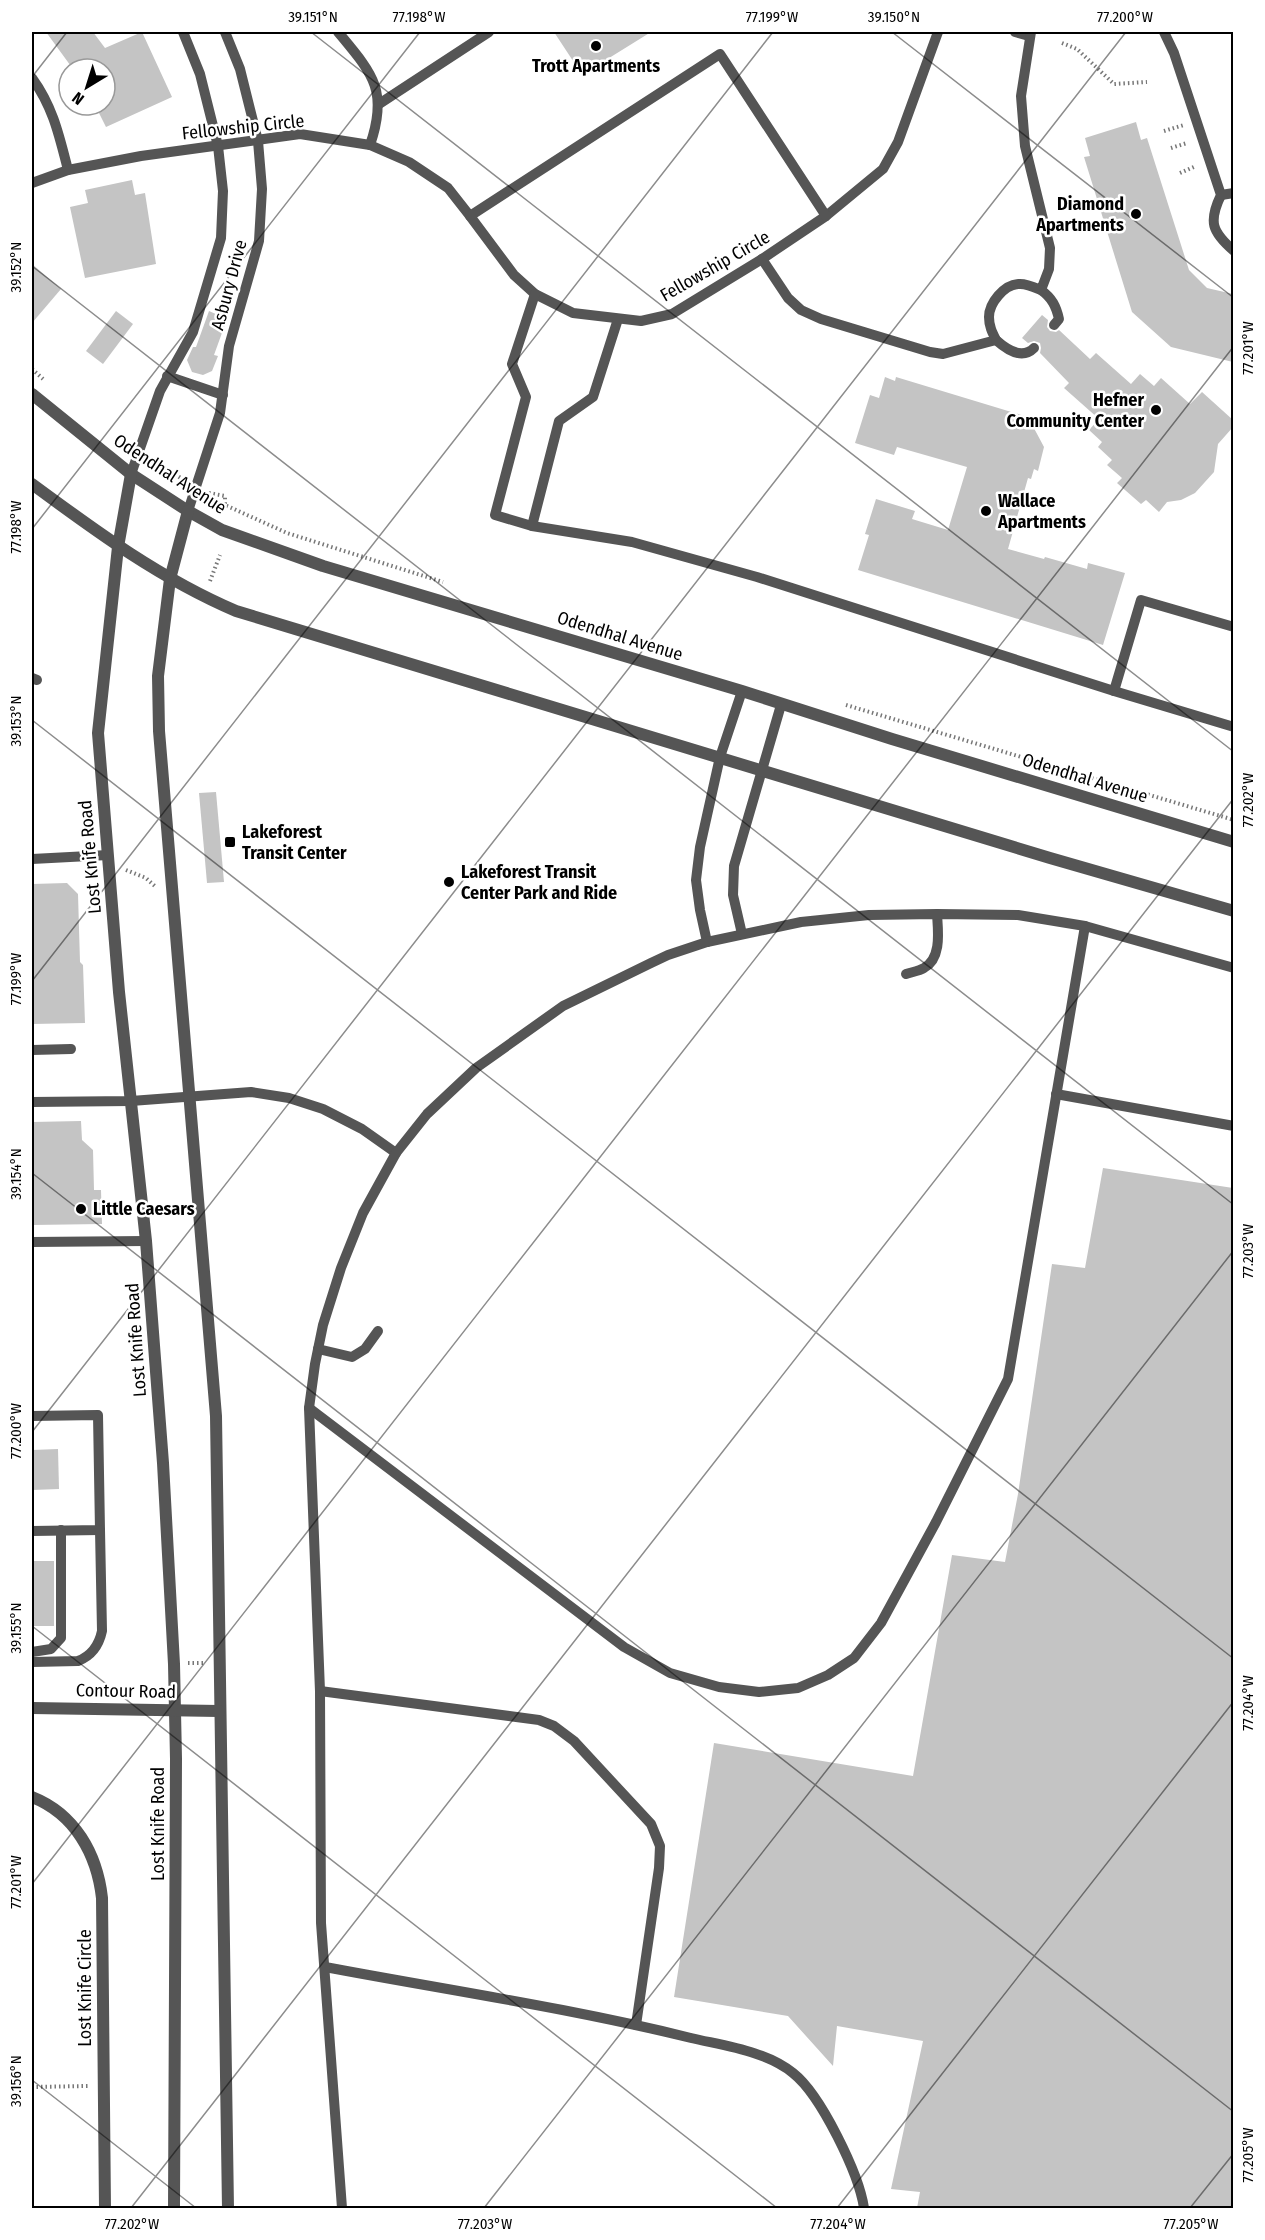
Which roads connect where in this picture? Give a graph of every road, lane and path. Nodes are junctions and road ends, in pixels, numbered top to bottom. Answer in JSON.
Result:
{"nodes":[{"id":1,"x":183,"y":32,"type":"edge"},
{"id":2,"x":225,"y":32,"type":"edge"},
{"id":3,"x":338,"y":32,"type":"edge"},
{"id":4,"x":489,"y":32,"type":"edge"},
{"id":5,"x":938,"y":32,"type":"edge"},
{"id":6,"x":1015,"y":32,"type":"edge"},
{"id":7,"x":1164,"y":32,"type":"edge"},
{"id":8,"x":1030,"y":34,"type":"edge"},
{"id":9,"x":1062,"y":43,"type":"dead end"},
{"id":10,"x":32,"y":78,"type":"edge"},
{"id":11,"x":1147,"y":82,"type":"dead end"},
{"id":12,"x":379,"y":104,"type":"junction"},
{"id":13,"x":258,"y":141,"type":"junction"},
{"id":14,"x":370,"y":145,"type":"junction"},
{"id":15,"x":218,"y":146,"type":"junction"},
{"id":16,"x":1197,"y":165,"type":"dead end"},
{"id":17,"x":68,"y":170,"type":"junction"},
{"id":18,"x":1180,"y":173,"type":"dead end"},
{"id":19,"x":32,"y":183,"type":"edge"},
{"id":20,"x":1233,"y":193,"type":"edge"},
{"id":21,"x":1221,"y":195,"type":"junction"},
{"id":22,"x":470,"y":216,"type":"junction"},
{"id":23,"x":826,"y":216,"type":"junction"},
{"id":24,"x":1233,"y":251,"type":"edge"},
{"id":25,"x":762,"y":260,"type":"junction"},
{"id":26,"x":1041,"y":290,"type":"junction"},
{"id":27,"x":535,"y":294,"type":"junction"},
{"id":28,"x":618,"y":319,"type":"junction"},
{"id":29,"x":1054,"y":325,"type":"dead end"},
{"id":30,"x":996,"y":340,"type":"junction"},
{"id":31,"x":1034,"y":348,"type":"dead end"},
{"id":32,"x":32,"y":369,"type":"edge"},
{"id":33,"x":167,"y":376,"type":"junction"},
{"id":34,"x":49,"y":385,"type":"dead end"},
{"id":35,"x":223,"y":395,"type":"junction"},
{"id":36,"x":32,"y":397,"type":"edge"},
{"id":37,"x":138,"y":451,"type":"junction"},
{"id":38,"x":131,"y":474,"type":"junction"},
{"id":39,"x":32,"y":484,"type":"edge"},
{"id":40,"x":196,"y":487,"type":"junction"},
{"id":41,"x":188,"y":511,"type":"junction"},
{"id":42,"x":532,"y":526,"type":"junction"},
{"id":43,"x":118,"y":547,"type":"junction"},
{"id":44,"x":220,"y":555,"type":"dead end"},
{"id":45,"x":170,"y":579,"type":"junction"},
{"id":46,"x":210,"y":581,"type":"dead end"},
{"id":47,"x":450,"y":584,"type":"dead end"},
{"id":48,"x":1233,"y":627,"type":"edge"},
{"id":49,"x":1114,"y":691,"type":"junction"},
{"id":50,"x":742,"y":692,"type":"junction"},
{"id":51,"x":839,"y":702,"type":"dead end"},
{"id":52,"x":781,"y":705,"type":"junction"},
{"id":53,"x":1233,"y":727,"type":"edge"},
{"id":54,"x":720,"y":757,"type":"junction"},
{"id":55,"x":760,"y":769,"type":"junction"},
{"id":56,"x":1233,"y":820,"type":"edge"},
{"id":57,"x":1233,"y":842,"type":"edge"},
{"id":58,"x":108,"y":855,"type":"junction"},
{"id":59,"x":32,"y":859,"type":"edge"},
{"id":60,"x":126,"y":870,"type":"dead end"},
{"id":61,"x":163,"y":893,"type":"dead end"},
{"id":62,"x":1233,"y":911,"type":"edge"},
{"id":63,"x":937,"y":914,"type":"junction"},
{"id":64,"x":1085,"y":926,"type":"junction"},
{"id":65,"x":742,"y":934,"type":"junction"},
{"id":66,"x":707,"y":942,"type":"junction"},
{"id":67,"x":1233,"y":969,"type":"edge"},
{"id":68,"x":906,"y":974,"type":"dead end"},
{"id":69,"x":71,"y":1049,"type":"dead end"},
{"id":70,"x":32,"y":1050,"type":"edge"},
{"id":71,"x":1056,"y":1094,"type":"junction"},
{"id":72,"x":191,"y":1097,"type":"junction"},
{"id":73,"x":131,"y":1101,"type":"junction"},
{"id":74,"x":32,"y":1102,"type":"edge"},
{"id":75,"x":1233,"y":1126,"type":"edge"},
{"id":76,"x":396,"y":1154,"type":"junction"},
{"id":77,"x":146,"y":1241,"type":"junction"},
{"id":78,"x":32,"y":1242,"type":"edge"},
{"id":79,"x":378,"y":1331,"type":"dead end"},
{"id":80,"x":318,"y":1349,"type":"junction"},
{"id":81,"x":309,"y":1408,"type":"junction"},
{"id":82,"x":32,"y":1416,"type":"edge"},
{"id":83,"x":61,"y":1530,"type":"junction"},
{"id":84,"x":100,"y":1530,"type":"junction"},
{"id":85,"x":32,"y":1531,"type":"edge"},
{"id":86,"x":32,"y":1652,"type":"edge"},
{"id":87,"x":32,"y":1662,"type":"edge"},
{"id":88,"x":184,"y":1663,"type":"dead end"},
{"id":89,"x":209,"y":1663,"type":"dead end"},
{"id":90,"x":320,"y":1691,"type":"junction"},
{"id":91,"x":32,"y":1708,"type":"edge"},
{"id":92,"x":175,"y":1710,"type":"junction"},
{"id":93,"x":219,"y":1711,"type":"junction"},
{"id":94,"x":32,"y":1797,"type":"edge"},
{"id":95,"x":325,"y":1967,"type":"junction"},
{"id":96,"x":636,"y":2025,"type":"junction"},
{"id":97,"x":32,"y":2086,"type":"edge"},
{"id":98,"x":104,"y":2086,"type":"junction"},
{"id":99,"x":105,"y":2208,"type":"edge"},
{"id":100,"x":174,"y":2208,"type":"edge"},
{"id":101,"x":228,"y":2208,"type":"edge"},
{"id":102,"x":342,"y":2208,"type":"edge"},
{"id":103,"x":864,"y":2208,"type":"edge"}],
"edges":[{"from":1,"to":15,"type":"lane","name":"Asbury Drive"},
{"from":2,"to":13,"type":"lane","name":"Asbury Drive"},
{"from":3,"to":12,"type":"lane"},
{"from":4,"to":12,"type":"lane"},
{"from":5,"to":23,"type":"lane","name":"Fellowship Circle"},
{"from":6,"to":8,"type":"lane"},
{"from":7,"to":21,"type":"lane"},
{"from":8,"to":26,"type":"lane"},
{"from":9,"to":11,"type":"path"},
{"from":10,"to":17,"type":"lane"},
{"from":12,"to":14,"type":"lane"},
{"from":13,"to":14,"type":"lane","name":"Fellowship Circle"},
{"from":13,"to":15,"type":"lane","name":"Fellowship Circle"},
{"from":13,"to":35,"type":"lane","name":"Asbury Drive"},
{"from":14,"to":22,"type":"lane","name":"Fellowship Circle"},
{"from":15,"to":17,"type":"lane","name":"Fellowship Circle"},
{"from":15,"to":33,"type":"lane","name":"Asbury Drive"},
{"from":16,"to":18,"type":"path"},
{"from":17,"to":19,"type":"lane","name":"Fellowship Circle"},
{"from":20,"to":21,"type":"lane"},
{"from":21,"to":24,"type":"lane"},
{"from":22,"to":23,"type":"lane"},
{"from":22,"to":27,"type":"lane","name":"Fellowship Circle"},
{"from":23,"to":25,"type":"lane","name":"Fellowship Circle"},
{"from":25,"to":28,"type":"lane","name":"Fellowship Circle"},
{"from":25,"to":30,"type":"lane"},
{"from":26,"to":29,"type":"lane"},
{"from":26,"to":30,"type":"lane"},
{"from":27,"to":28,"type":"lane","name":"Fellowship Circle"},
{"from":27,"to":42,"type":"lane"},
{"from":28,"to":42,"type":"lane"},
{"from":30,"to":31,"type":"lane"},
{"from":32,"to":34,"type":"path"},
{"from":33,"to":35,"type":"lane"},
{"from":33,"to":37,"type":"lane","name":"Asbury Drive"},
{"from":35,"to":40,"type":"lane","name":"Asbury Drive"},
{"from":36,"to":38,"type":"street","name":"Odendhal Avenue"},
{"from":37,"to":38,"type":"lane","name":"Asbury Drive"},
{"from":37,"to":40,"type":"path"},
{"from":38,"to":41,"type":"street","name":"Odendhal Avenue"},
{"from":38,"to":43,"type":"street","name":"Lost Knife Road"},
{"from":39,"to":43,"type":"street"},
{"from":40,"to":41,"type":"lane","name":"Asbury Drive"},
{"from":40,"to":47,"type":"path"},
{"from":41,"to":45,"type":"street"},
{"from":41,"to":50,"type":"street","name":"Odendhal Avenue"},
{"from":42,"to":49,"type":"lane"},
{"from":43,"to":45,"type":"street"},
{"from":43,"to":58,"type":"street","name":"Lost Knife Road"},
{"from":44,"to":46,"type":"path"},
{"from":45,"to":54,"type":"street"},
{"from":45,"to":72,"type":"street"},
{"from":48,"to":49,"type":"lane"},
{"from":49,"to":53,"type":"lane"},
{"from":50,"to":52,"type":"street","name":"Odendhal Avenue"},
{"from":50,"to":54,"type":"lane"},
{"from":51,"to":56,"type":"path"},
{"from":52,"to":55,"type":"lane"},
{"from":52,"to":57,"type":"street","name":"Odendhal Avenue"},
{"from":54,"to":55,"type":"street"},
{"from":54,"to":66,"type":"lane"},
{"from":55,"to":62,"type":"street"},
{"from":55,"to":65,"type":"lane"},
{"from":58,"to":59,"type":"lane"},
{"from":58,"to":73,"type":"street","name":"Lost Knife Road"},
{"from":60,"to":61,"type":"path"},
{"from":63,"to":64,"type":"lane"},
{"from":63,"to":65,"type":"lane"},
{"from":63,"to":68,"type":"lane"},
{"from":64,"to":67,"type":"lane"},
{"from":64,"to":71,"type":"lane"},
{"from":65,"to":66,"type":"lane"},
{"from":66,"to":76,"type":"lane"},
{"from":69,"to":70,"type":"lane"},
{"from":71,"to":75,"type":"lane"},
{"from":71,"to":81,"type":"lane"},
{"from":72,"to":73,"type":"lane"},
{"from":72,"to":76,"type":"lane"},
{"from":72,"to":93,"type":"street"},
{"from":73,"to":74,"type":"lane"},
{"from":73,"to":77,"type":"street","name":"Lost Knife Road"},
{"from":76,"to":80,"type":"lane"},
{"from":77,"to":78,"type":"lane"},
{"from":77,"to":92,"type":"street","name":"Lost Knife Road"},
{"from":79,"to":80,"type":"lane"},
{"from":80,"to":81,"type":"lane"},
{"from":81,"to":90,"type":"lane"},
{"from":82,"to":84,"type":"lane"},
{"from":83,"to":84,"type":"lane"},
{"from":83,"to":85,"type":"lane"},
{"from":83,"to":86,"type":"lane"},
{"from":84,"to":87,"type":"lane"},
{"from":88,"to":89,"type":"path"},
{"from":90,"to":95,"type":"lane"},
{"from":90,"to":96,"type":"lane"},
{"from":91,"to":92,"type":"street","name":"Contour Road"},
{"from":92,"to":93,"type":"street","name":"Contour Road"},
{"from":92,"to":100,"type":"street","name":"Lost Knife Road"},
{"from":93,"to":101,"type":"street"},
{"from":94,"to":98,"type":"street","name":"Lost Knife Circle"},
{"from":95,"to":96,"type":"lane"},
{"from":95,"to":102,"type":"lane"},
{"from":96,"to":103,"type":"lane"},
{"from":97,"to":98,"type":"path"},
{"from":98,"to":99,"type":"street","name":"Lost Knife Circle"}]}
